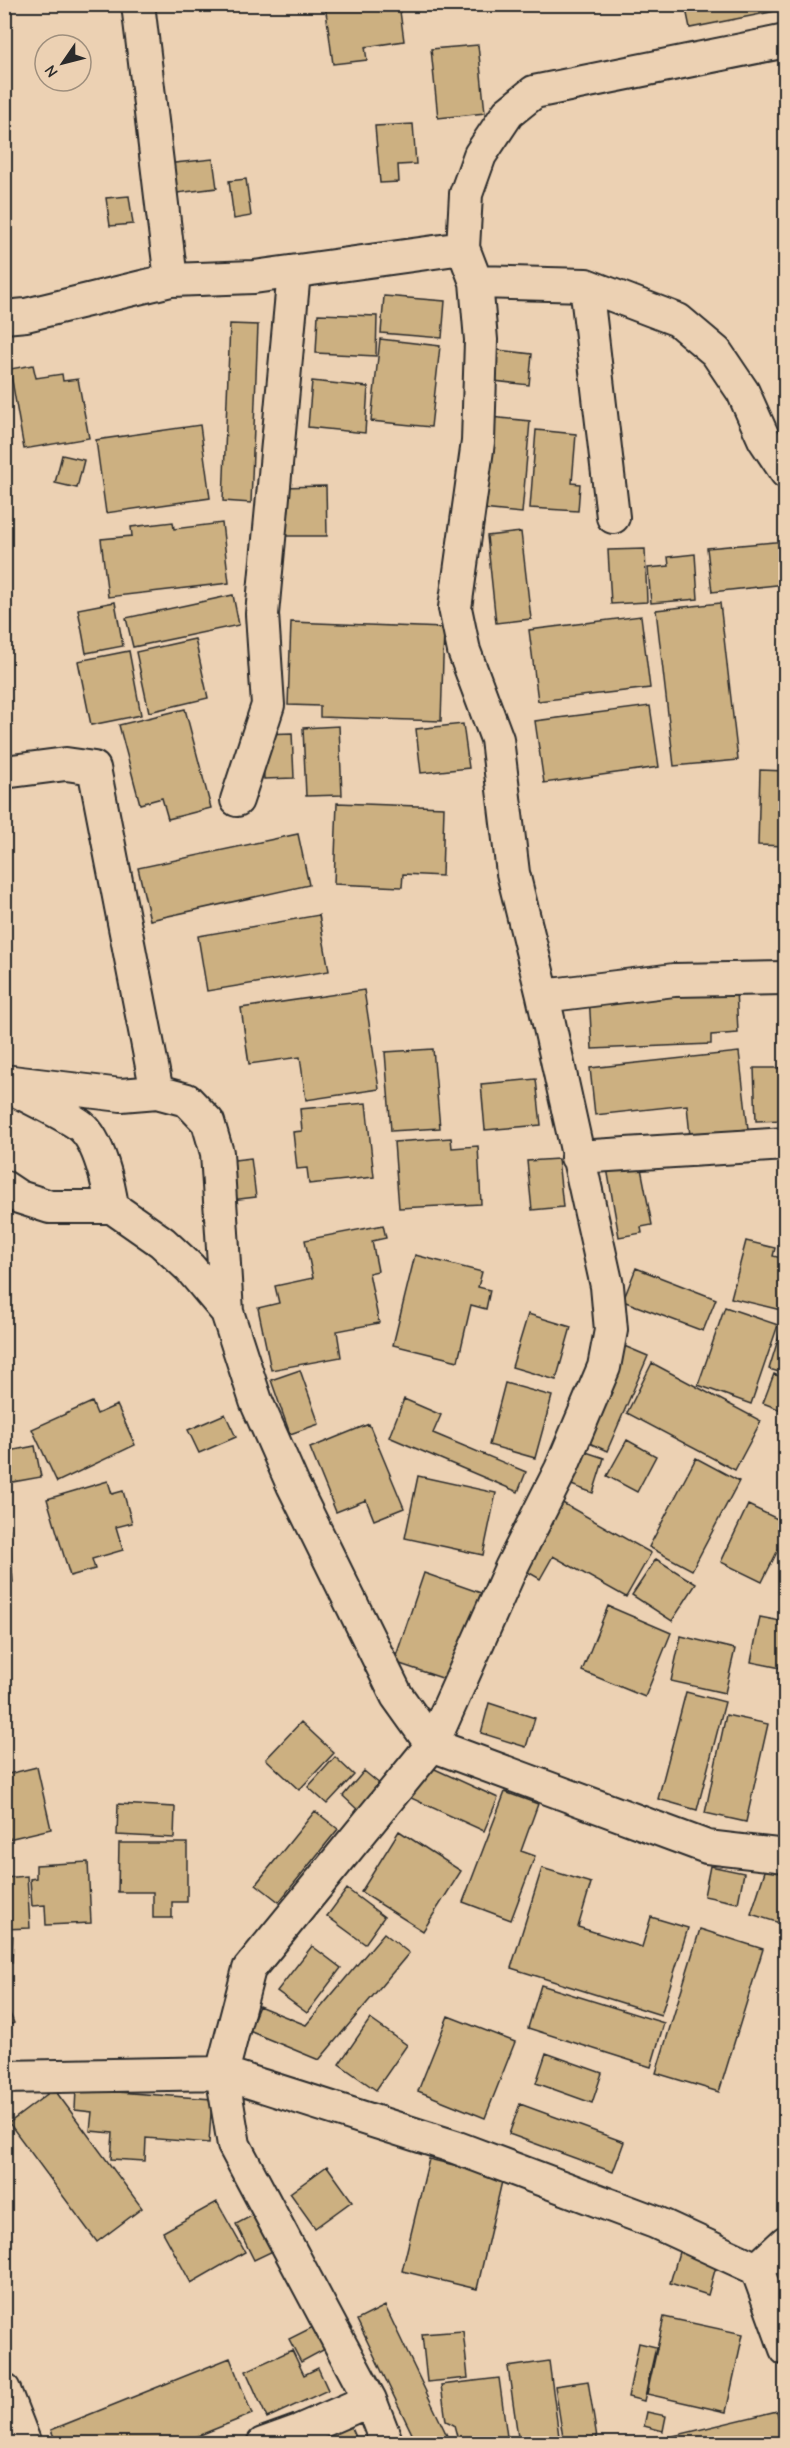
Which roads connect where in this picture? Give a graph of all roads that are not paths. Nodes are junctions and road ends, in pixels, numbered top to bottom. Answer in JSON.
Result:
{"nodes":[{"id":1,"x":138,"y":4,"type":"edge"},
{"id":2,"x":786,"y":41,"type":"edge"},
{"id":3,"x":463,"y":248,"type":"junction"},
{"id":4,"x":294,"y":272,"type":"junction"},
{"id":5,"x":171,"y":280,"type":"junction"},
{"id":6,"x":476,"y":282,"type":"junction"},
{"id":7,"x":586,"y":285,"type":"junction"},
{"id":8,"x":4,"y":317,"type":"edge"},
{"id":9,"x":786,"y":472,"type":"edge"},
{"id":10,"x":613,"y":517,"type":"dead end"},
{"id":11,"x":4,"y":772,"type":"edge"},
{"id":12,"x":237,"y":800,"type":"dead end"},
{"id":13,"x":786,"y":978,"type":"edge"},
{"id":14,"x":543,"y":996,"type":"junction"},
{"id":15,"x":4,"y":1083,"type":"edge"},
{"id":16,"x":158,"y":1092,"type":"junction"},
{"id":17,"x":786,"y":1144,"type":"edge"},
{"id":18,"x":577,"y":1157,"type":"junction"},
{"id":19,"x":4,"y":1187,"type":"edge"},
{"id":20,"x":112,"y":1207,"type":"junction"},
{"id":21,"x":227,"y":1312,"type":"junction"},
{"id":22,"x":432,"y":1745,"type":"junction"},
{"id":23,"x":786,"y":1856,"type":"edge"},
{"id":24,"x":222,"y":2073,"type":"junction"},
{"id":25,"x":4,"y":2077,"type":"edge"},
{"id":26,"x":786,"y":2242,"type":"edge"},
{"id":27,"x":757,"y":2269,"type":"junction"},
{"id":28,"x":786,"y":2349,"type":"edge"},
{"id":29,"x":4,"y":2390,"type":"edge"},
{"id":30,"x":370,"y":2400,"type":"junction"},
{"id":31,"x":26,"y":2444,"type":"edge"},
{"id":32,"x":263,"y":2444,"type":"edge"},
{"id":33,"x":387,"y":2444,"type":"edge"}],
"edges":[{"from":1,"to":5,"type":"street"},
{"from":2,"to":3,"type":"street"},
{"from":3,"to":4,"type":"street"},
{"from":3,"to":6,"type":"street"},
{"from":4,"to":5,"type":"street"},
{"from":4,"to":12,"type":"street"},
{"from":5,"to":8,"type":"street"},
{"from":6,"to":7,"type":"street"},
{"from":6,"to":14,"type":"street"},
{"from":7,"to":9,"type":"street"},
{"from":7,"to":10,"type":"street"},
{"from":11,"to":16,"type":"street"},
{"from":13,"to":14,"type":"street"},
{"from":14,"to":18,"type":"street"},
{"from":15,"to":16,"type":"street"},
{"from":15,"to":20,"type":"street"},
{"from":16,"to":21,"type":"street"},
{"from":17,"to":18,"type":"street"},
{"from":18,"to":22,"type":"street"},
{"from":19,"to":20,"type":"street"},
{"from":20,"to":21,"type":"street"},
{"from":21,"to":22,"type":"street"},
{"from":22,"to":23,"type":"street"},
{"from":22,"to":24,"type":"street"},
{"from":24,"to":25,"type":"street"},
{"from":24,"to":27,"type":"street"},
{"from":24,"to":30,"type":"street"},
{"from":26,"to":27,"type":"street"},
{"from":27,"to":28,"type":"street"},
{"from":29,"to":31,"type":"street"},
{"from":30,"to":32,"type":"street"},
{"from":30,"to":33,"type":"street"}]}
